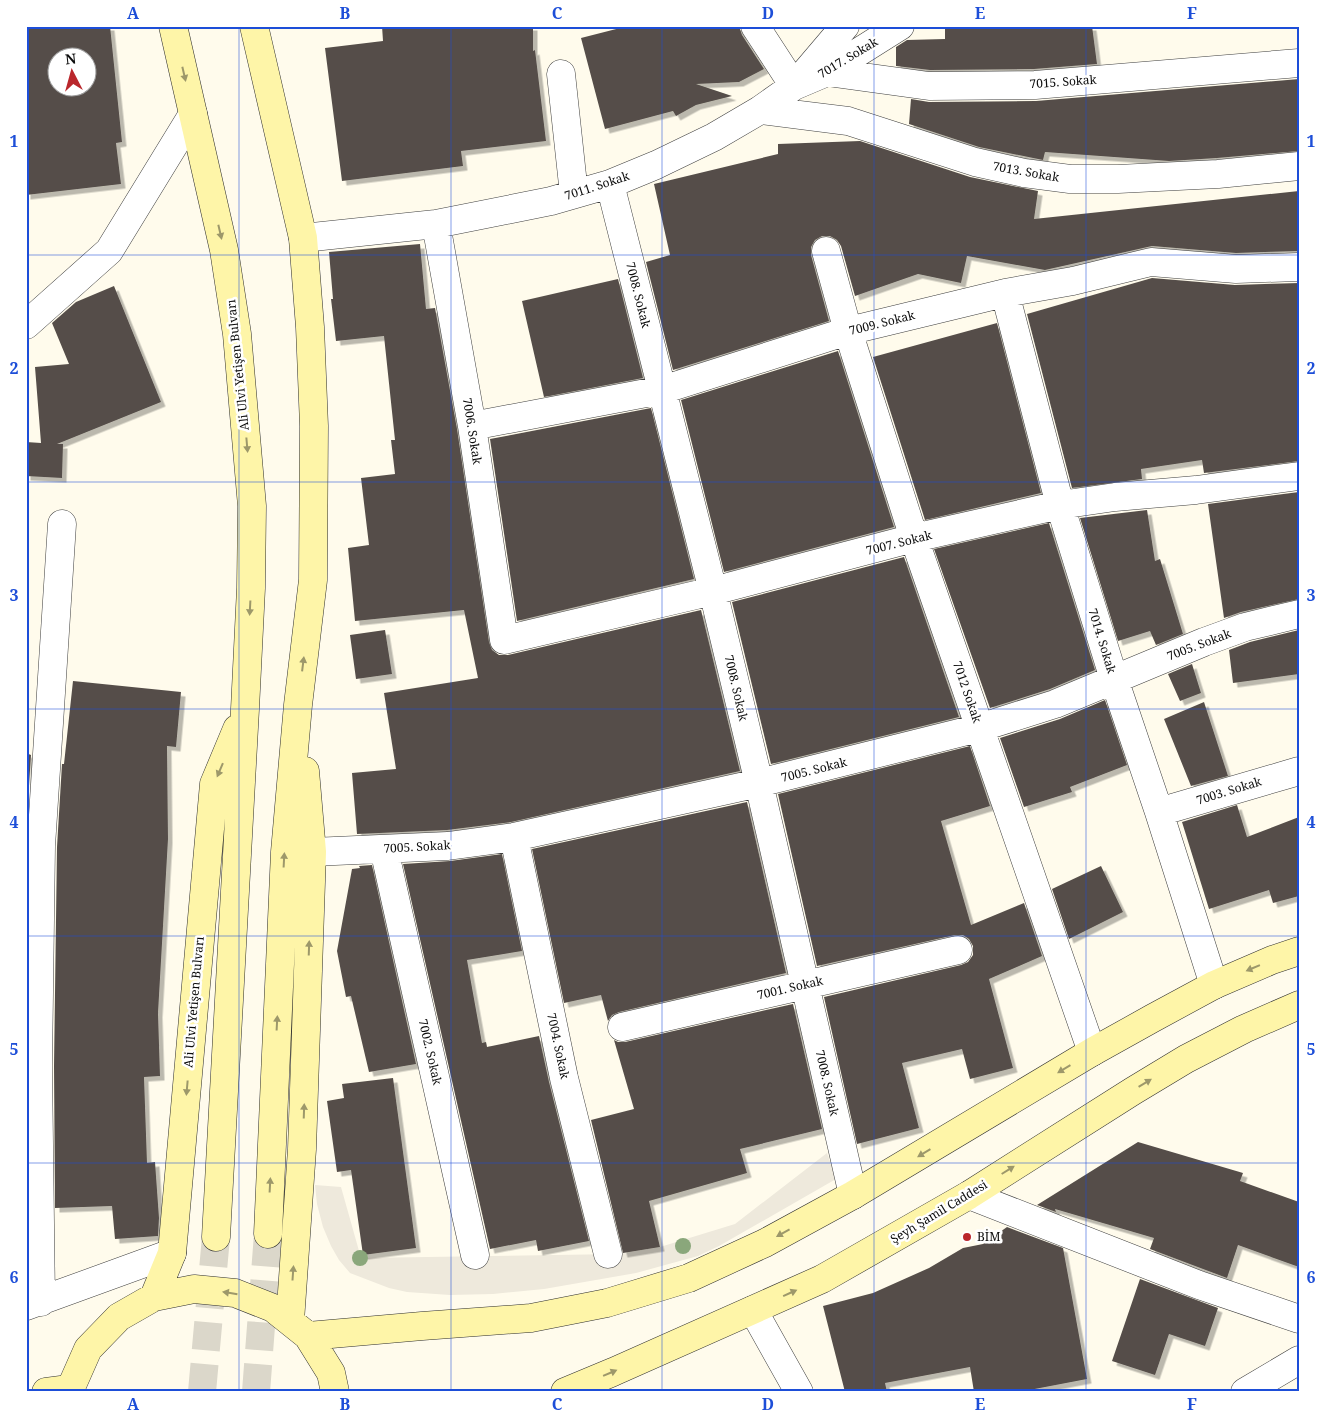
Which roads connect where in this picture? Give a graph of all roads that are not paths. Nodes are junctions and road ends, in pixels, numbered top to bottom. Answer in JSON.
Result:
{"nodes":[{"id":1,"x":173,"y":26,"type":"edge"},
{"id":2,"x":254,"y":26,"type":"edge"},
{"id":3,"x":755,"y":26,"type":"edge"},
{"id":4,"x":845,"y":26,"type":"edge"},
{"id":5,"x":900,"y":26,"type":"edge"},
{"id":6,"x":1299,"y":63,"type":"edge"},
{"id":7,"x":827,"y":72,"type":"junction"},
{"id":8,"x":561,"y":74,"type":"dead end"},
{"id":9,"x":794,"y":86,"type":"junction"},
{"id":10,"x":760,"y":110,"type":"junction"},
{"id":11,"x":193,"y":114,"type":"junction"},
{"id":12,"x":1299,"y":166,"type":"edge"},
{"id":13,"x":610,"y":184,"type":"junction"},
{"id":14,"x":574,"y":194,"type":"junction"},
{"id":15,"x":436,"y":224,"type":"junction"},
{"id":16,"x":303,"y":238,"type":"junction"},
{"id":17,"x":826,"y":251,"type":"dead end"},
{"id":18,"x":1299,"y":267,"type":"edge"},
{"id":19,"x":1004,"y":293,"type":"junction"},
{"id":20,"x":26,"y":326,"type":"edge"},
{"id":21,"x":848,"y":331,"type":"junction"},
{"id":22,"x":662,"y":390,"type":"junction"},
{"id":23,"x":472,"y":426,"type":"junction"},
{"id":24,"x":1299,"y":476,"type":"edge"},
{"id":25,"x":1060,"y":505,"type":"junction"},
{"id":26,"x":62,"y":524,"type":"dead end"},
{"id":27,"x":914,"y":538,"type":"junction"},
{"id":28,"x":713,"y":591,"type":"junction"},
{"id":29,"x":1299,"y":614,"type":"edge"},
{"id":30,"x":504,"y":640,"type":"joint"},
{"id":31,"x":1114,"y":679,"type":"junction"},
{"id":32,"x":298,"y":705,"type":"junction"},
{"id":33,"x":246,"y":709,"type":"junction"},
{"id":34,"x":979,"y":728,"type":"junction"},
{"id":35,"x":1299,"y":771,"type":"edge"},
{"id":36,"x":759,"y":783,"type":"junction"},
{"id":37,"x":1159,"y":812,"type":"junction"},
{"id":38,"x":514,"y":837,"type":"junction"},
{"id":39,"x":384,"y":848,"type":"junction"},
{"id":40,"x":312,"y":852,"type":"junction"},
{"id":41,"x":958,"y":950,"type":"dead end"},
{"id":42,"x":1299,"y":951,"type":"edge"},
{"id":43,"x":805,"y":985,"type":"junction"},
{"id":44,"x":1214,"y":985,"type":"junction"},
{"id":45,"x":1299,"y":1005,"type":"edge"},
{"id":46,"x":622,"y":1027,"type":"dead end"},
{"id":47,"x":1092,"y":1052,"type":"junction"},
{"id":48,"x":853,"y":1195,"type":"junction"},
{"id":49,"x":969,"y":1195,"type":"junction"},
{"id":50,"x":268,"y":1234,"type":"tunnel mouth"},
{"id":51,"x":216,"y":1236,"type":"tunnel mouth"},
{"id":52,"x":172,"y":1253,"type":"junction"},
{"id":53,"x":608,"y":1254,"type":"dead end"},
{"id":54,"x":475,"y":1255,"type":"dead end"},
{"id":55,"x":154,"y":1297,"type":"junction"},
{"id":56,"x":34,"y":1304,"type":"edge"},
{"id":57,"x":753,"y":1310,"type":"junction"},
{"id":58,"x":1299,"y":1319,"type":"edge"},
{"id":59,"x":299,"y":1329,"type":"junction"},
{"id":60,"x":1299,"y":1360,"type":"edge"},
{"id":61,"x":61,"y":1391,"type":"edge"},
{"id":62,"x":335,"y":1392,"type":"edge"},
{"id":63,"x":565,"y":1392,"type":"edge"},
{"id":64,"x":799,"y":1392,"type":"edge"},
{"id":65,"x":1244,"y":1392,"type":"edge"}],
"edges":[{"from":1,"to":11,"type":"main road","name":"Ali Ulvi Yetişen Bulvarı","one_way":true},
{"from":2,"to":16,"type":"main road"},
{"from":3,"to":9,"type":"street"},
{"from":4,"to":9,"type":"street","name":"7011. Sokak"},
{"from":5,"to":7,"type":"street","name":"7017. Sokak"},
{"from":6,"to":7,"type":"street","name":"7015. Sokak"},
{"from":7,"to":9,"type":"street","name":"7017. Sokak"},
{"from":8,"to":14,"type":"street"},
{"from":9,"to":10,"type":"street","name":"7011. Sokak"},
{"from":10,"to":12,"type":"street","name":"7013. Sokak"},
{"from":10,"to":13,"type":"street","name":"7011. Sokak"},
{"from":11,"to":20,"type":"street"},
{"from":11,"to":33,"type":"main road","name":"Ali Ulvi Yetişen Bulvarı","one_way":true},
{"from":13,"to":14,"type":"street","name":"7011. Sokak"},
{"from":13,"to":22,"type":"street","name":"7008. Sokak"},
{"from":14,"to":15,"type":"street","name":"7011. Sokak"},
{"from":15,"to":16,"type":"street","name":"7011. Sokak"},
{"from":15,"to":23,"type":"street","name":"7006. Sokak"},
{"from":32,"to":16,"type":"main road","one_way":true},
{"from":17,"to":21,"type":"street","name":"7012 Sokak"},
{"from":18,"to":19,"type":"street","name":"7009. Sokak"},
{"from":19,"to":21,"type":"street","name":"7009. Sokak"},
{"from":19,"to":25,"type":"street","name":"7014. Sokak"},
{"from":21,"to":22,"type":"street","name":"7009. Sokak"},
{"from":21,"to":27,"type":"street","name":"7012 Sokak"},
{"from":22,"to":23,"type":"street","name":"7009. Sokak"},
{"from":22,"to":28,"type":"street","name":"7008. Sokak"},
{"from":23,"to":30,"type":"street","name":"7006. Sokak"},
{"from":24,"to":25,"type":"street","name":"7007. Sokak"},
{"from":25,"to":27,"type":"street","name":"7007. Sokak"},
{"from":25,"to":31,"type":"street","name":"7014. Sokak"},
{"from":26,"to":56,"type":"street"},
{"from":27,"to":28,"type":"street","name":"7007. Sokak"},
{"from":27,"to":34,"type":"street","name":"7012 Sokak"},
{"from":28,"to":30,"type":"street","name":"7007. Sokak"},
{"from":28,"to":36,"type":"street","name":"7008. Sokak"},
{"from":29,"to":31,"type":"street","name":"7005. Sokak"},
{"from":31,"to":34,"type":"street","name":"7005. Sokak"},
{"from":31,"to":37,"type":"street","name":"7014. Sokak"},
{"from":32,"to":40,"type":"main road"},
{"from":50,"to":32,"type":"main road","one_way":true},
{"from":33,"to":51,"type":"main road","name":"Ali Ulvi Yetişen Bulvarı"},
{"from":33,"to":52,"type":"main road","name":"Ali Ulvi Yetişen Bulvarı","one_way":true},
{"from":34,"to":36,"type":"street","name":"7005. Sokak"},
{"from":34,"to":47,"type":"street","name":"7012 Sokak"},
{"from":35,"to":37,"type":"street","name":"7003. Sokak"},
{"from":36,"to":38,"type":"street","name":"7005. Sokak"},
{"from":36,"to":43,"type":"street","name":"7008. Sokak"},
{"from":37,"to":44,"type":"street","name":"7014. Sokak"},
{"from":38,"to":39,"type":"street","name":"7005. Sokak"},
{"from":38,"to":53,"type":"street","name":"7004. Sokak"},
{"from":39,"to":40,"type":"street","name":"7005. Sokak"},
{"from":39,"to":54,"type":"street","name":"7002. Sokak"},
{"from":59,"to":40,"type":"main road","one_way":true},
{"from":41,"to":43,"type":"street","name":"7001. Sokak"},
{"from":42,"to":44,"type":"main road","one_way":true},
{"from":43,"to":46,"type":"street","name":"7001. Sokak"},
{"from":43,"to":48,"type":"street","name":"7008. Sokak"},
{"from":44,"to":47,"type":"main road"},
{"from":49,"to":45,"type":"main road","name":"Şeyh Şamil Caddesi","one_way":true},
{"from":47,"to":48,"type":"main road","one_way":true},
{"from":48,"to":59,"type":"main road","one_way":true},
{"from":57,"to":49,"type":"main road","name":"Şeyh Şamil Caddesi","one_way":true},
{"from":49,"to":58,"type":"street"},
{"from":52,"to":55,"type":"main road","name":"Ali Ulvi Yetişen Bulvarı"},
{"from":52,"to":56,"type":"street"},
{"from":59,"to":55,"type":"main road","one_way":true},
{"from":55,"to":61,"type":"main road"},
{"from":63,"to":57,"type":"main road","name":"Şeyh Şamil Caddesi","one_way":true},
{"from":57,"to":64,"type":"street"},
{"from":59,"to":62,"type":"main road"},
{"from":60,"to":65,"type":"street"}]}
